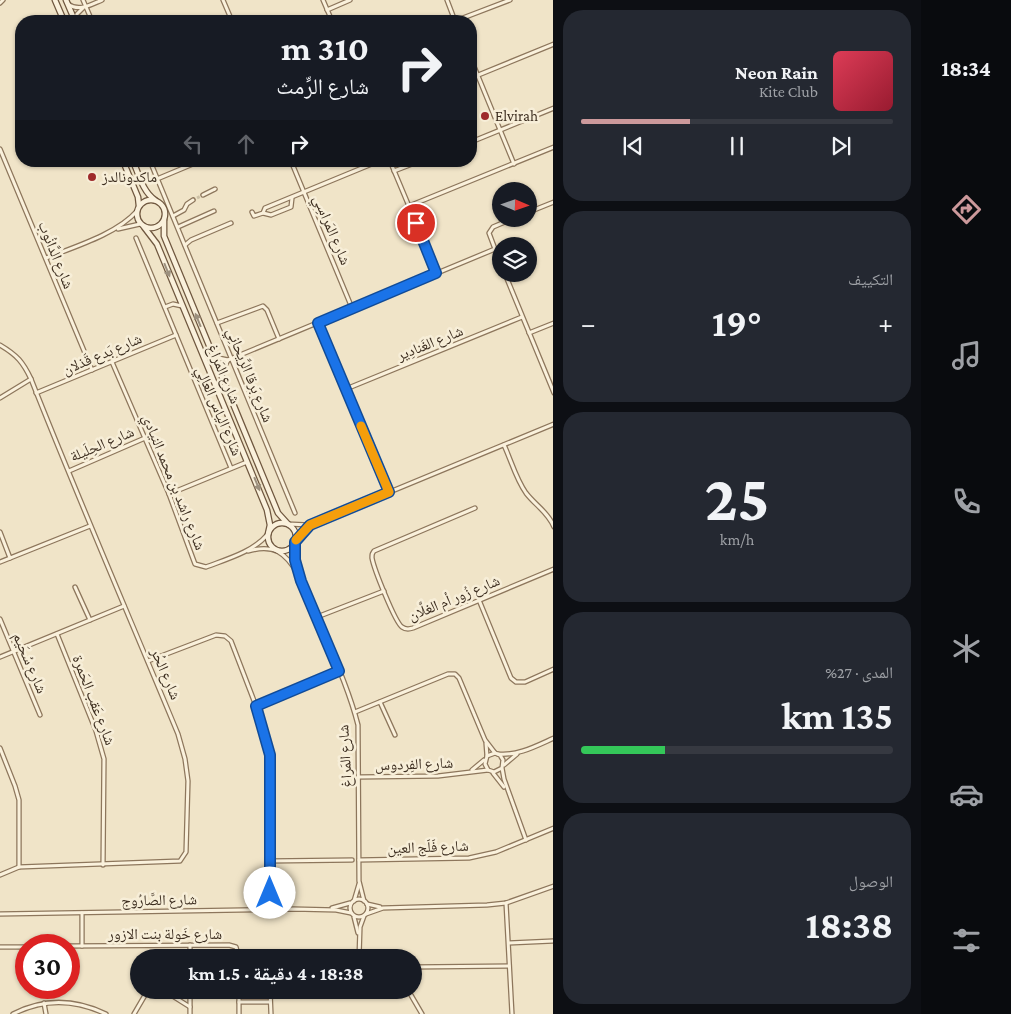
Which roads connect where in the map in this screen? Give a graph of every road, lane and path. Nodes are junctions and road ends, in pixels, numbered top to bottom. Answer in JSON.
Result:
{"nodes":[{"id":1,"x":2,"y":0,"type":"edge"},
{"id":2,"x":55,"y":0,"type":"edge"},
{"id":3,"x":83,"y":0,"type":"edge"},
{"id":4,"x":102,"y":0,"type":"edge"},
{"id":5,"x":224,"y":0,"type":"edge"},
{"id":6,"x":323,"y":0,"type":"edge"},
{"id":7,"x":350,"y":0,"type":"edge"},
{"id":8,"x":447,"y":0,"type":"edge"},
{"id":9,"x":510,"y":0,"type":"edge"},
{"id":10,"x":67,"y":2,"type":"edge"},
{"id":11,"x":500,"y":2,"type":"edge"},
{"id":12,"x":0,"y":3,"type":"edge"},
{"id":13,"x":85,"y":7,"type":"junction"},
{"id":14,"x":327,"y":10,"type":"junction"},
{"id":15,"x":61,"y":15,"type":"edge"},
{"id":16,"x":72,"y":15,"type":"edge"},
{"id":17,"x":77,"y":15,"type":"edge"},
{"id":18,"x":89,"y":15,"type":"edge"},
{"id":19,"x":230,"y":15,"type":"edge"},
{"id":20,"x":329,"y":15,"type":"edge"},
{"id":21,"x":453,"y":15,"type":"edge"},
{"id":22,"x":469,"y":15,"type":"edge"},
{"id":23,"x":553,"y":44,"type":"edge"},
{"id":24,"x":478,"y":76,"type":"joint"},
{"id":25,"x":553,"y":108,"type":"edge"},
{"id":26,"x":501,"y":130,"type":"junction"},
{"id":27,"x":477,"y":140,"type":"edge"},
{"id":28,"x":553,"y":147,"type":"edge"},
{"id":29,"x":0,"y":149,"type":"edge"},
{"id":30,"x":514,"y":164,"type":"junction"},
{"id":31,"x":126,"y":167,"type":"edge"},
{"id":32,"x":136,"y":167,"type":"edge"},
{"id":33,"x":152,"y":167,"type":"edge"},
{"id":34,"x":185,"y":167,"type":"edge"},
{"id":35,"x":293,"y":167,"type":"edge"},
{"id":36,"x":366,"y":167,"type":"edge"},
{"id":37,"x":392,"y":167,"type":"edge"},
{"id":38,"x":404,"y":167,"type":"edge"},
{"id":39,"x":394,"y":171,"type":"junction"},
{"id":40,"x":157,"y":178,"type":"junction"},
{"id":41,"x":216,"y":188,"type":"dead end"},
{"id":42,"x":304,"y":193,"type":"junction"},
{"id":43,"x":203,"y":195,"type":"tunnel mouth"},
{"id":44,"x":292,"y":198,"type":"junction"},
{"id":45,"x":193,"y":200,"type":"tunnel mouth"},
{"id":46,"x":156,"y":201,"type":"junction"},
{"id":47,"x":553,"y":202,"type":"edge"},
{"id":48,"x":139,"y":206,"type":"junction"},
{"id":49,"x":409,"y":206,"type":"junction"},
{"id":50,"x":538,"y":208,"type":"edge"},
{"id":51,"x":137,"y":211,"type":"junction"},
{"id":52,"x":214,"y":211,"type":"dead end"},
{"id":53,"x":252,"y":212,"type":"dead end"},
{"id":54,"x":263,"y":213,"type":"junction"},
{"id":55,"x":173,"y":216,"type":"junction"},
{"id":56,"x":164,"y":220,"type":"junction"},
{"id":57,"x":231,"y":223,"type":"dead end"},
{"id":58,"x":142,"y":226,"type":"junction"},
{"id":59,"x":178,"y":227,"type":"junction"},
{"id":60,"x":492,"y":228,"type":"edge"},
{"id":61,"x":115,"y":229,"type":"junction"},
{"id":62,"x":136,"y":238,"type":"dead end"},
{"id":63,"x":492,"y":241,"type":"edge"},
{"id":64,"x":185,"y":245,"type":"junction"},
{"id":65,"x":492,"y":250,"type":"edge"},
{"id":66,"x":46,"y":258,"type":"junction"},
{"id":67,"x":436,"y":273,"type":"junction"},
{"id":68,"x":508,"y":282,"type":"edge"},
{"id":69,"x":177,"y":293,"type":"junction"},
{"id":70,"x":170,"y":304,"type":"junction"},
{"id":71,"x":182,"y":306,"type":"junction"},
{"id":72,"x":165,"y":307,"type":"junction"},
{"id":73,"x":352,"y":308,"type":"junction"},
{"id":74,"x":522,"y":317,"type":"junction"},
{"id":75,"x":217,"y":323,"type":"junction"},
{"id":76,"x":318,"y":323,"type":"junction"},
{"id":77,"x":553,"y":323,"type":"edge"},
{"id":78,"x":529,"y":333,"type":"junction"},
{"id":79,"x":176,"y":335,"type":"junction"},
{"id":80,"x":279,"y":339,"type":"junction"},
{"id":81,"x":0,"y":345,"type":"edge"},
{"id":82,"x":214,"y":357,"type":"junction"},
{"id":83,"x":230,"y":360,"type":"junction"},
{"id":84,"x":112,"y":362,"type":"junction"},
{"id":85,"x":92,"y":370,"type":"junction"},
{"id":86,"x":221,"y":374,"type":"junction"},
{"id":87,"x":31,"y":379,"type":"junction"},
{"id":88,"x":346,"y":389,"type":"junction"},
{"id":89,"x":553,"y":391,"type":"edge"},
{"id":90,"x":36,"y":393,"type":"junction"},
{"id":91,"x":0,"y":398,"type":"edge"},
{"id":92,"x":553,"y":424,"type":"edge"},
{"id":93,"x":145,"y":438,"type":"junction"},
{"id":94,"x":504,"y":445,"type":"junction"},
{"id":95,"x":248,"y":462,"type":"junction"},
{"id":96,"x":231,"y":468,"type":"junction"},
{"id":97,"x":69,"y":470,"type":"junction"},
{"id":98,"x":389,"y":492,"type":"junction"},
{"id":99,"x":169,"y":494,"type":"junction"},
{"id":100,"x":475,"y":508,"type":"dead end"},
{"id":101,"x":295,"y":513,"type":"dead end"},
{"id":102,"x":288,"y":524,"type":"junction"},
{"id":103,"x":553,"y":524,"type":"edge"},
{"id":104,"x":310,"y":525,"type":"junction"},
{"id":105,"x":90,"y":526,"type":"junction"},
{"id":106,"x":0,"y":532,"type":"edge"},
{"id":107,"x":268,"y":534,"type":"junction"},
{"id":108,"x":295,"y":542,"type":"junction"},
{"id":109,"x":275,"y":550,"type":"junction"},
{"id":110,"x":243,"y":552,"type":"junction"},
{"id":111,"x":10,"y":558,"type":"junction"},
{"id":112,"x":0,"y":562,"type":"edge"},
{"id":113,"x":553,"y":570,"type":"edge"},
{"id":114,"x":301,"y":581,"type":"junction"},
{"id":115,"x":75,"y":587,"type":"dead end"},
{"id":116,"x":384,"y":591,"type":"junction"},
{"id":117,"x":479,"y":600,"type":"junction"},
{"id":118,"x":124,"y":606,"type":"junction"},
{"id":119,"x":317,"y":617,"type":"junction"},
{"id":120,"x":0,"y":619,"type":"edge"},
{"id":121,"x":90,"y":620,"type":"junction"},
{"id":122,"x":57,"y":634,"type":"junction"},
{"id":123,"x":13,"y":652,"type":"junction"},
{"id":124,"x":0,"y":657,"type":"edge"},
{"id":125,"x":148,"y":662,"type":"junction"},
{"id":126,"x":553,"y":669,"type":"edge"},
{"id":127,"x":339,"y":671,"type":"junction"},
{"id":128,"x":380,"y":702,"type":"junction"},
{"id":129,"x":256,"y":706,"type":"junction"},
{"id":130,"x":354,"y":712,"type":"junction"},
{"id":131,"x":40,"y":715,"type":"dead end"},
{"id":132,"x":395,"y":735,"type":"dead end"},
{"id":133,"x":553,"y":738,"type":"edge"},
{"id":134,"x":486,"y":740,"type":"junction"},
{"id":135,"x":0,"y":748,"type":"edge"},
{"id":136,"x":519,"y":752,"type":"junction"},
{"id":137,"x":496,"y":753,"type":"junction"},
{"id":138,"x":2,"y":756,"type":"edge"},
{"id":139,"x":487,"y":757,"type":"junction"},
{"id":140,"x":502,"y":767,"type":"junction"},
{"id":141,"x":489,"y":770,"type":"junction"},
{"id":142,"x":469,"y":771,"type":"junction"},
{"id":143,"x":359,"y":777,"type":"junction"},
{"id":144,"x":508,"y":792,"type":"junction"},
{"id":145,"x":553,"y":828,"type":"edge"},
{"id":146,"x":526,"y":840,"type":"junction"},
{"id":147,"x":352,"y":860,"type":"dead end"},
{"id":148,"x":359,"y":860,"type":"junction"},
{"id":149,"x":270,"y":861,"type":"junction"},
{"id":150,"x":103,"y":865,"type":"junction"},
{"id":151,"x":19,"y":867,"type":"junction"},
{"id":152,"x":0,"y":875,"type":"edge"},
{"id":153,"x":359,"y":881,"type":"junction"},
{"id":154,"x":553,"y":886,"type":"edge"},
{"id":155,"x":353,"y":902,"type":"junction"},
{"id":156,"x":365,"y":902,"type":"junction"},
{"id":157,"x":506,"y":903,"type":"junction"},
{"id":158,"x":383,"y":908,"type":"junction"},
{"id":159,"x":270,"y":909,"type":"junction"},
{"id":160,"x":319,"y":909,"type":"junction"},
{"id":161,"x":82,"y":913,"type":"junction"},
{"id":162,"x":0,"y":914,"type":"edge"},
{"id":163,"x":352,"y":914,"type":"junction"},
{"id":164,"x":365,"y":915,"type":"junction"},
{"id":165,"x":359,"y":938,"type":"junction"},
{"id":166,"x":553,"y":941,"type":"edge"},
{"id":167,"x":509,"y":943,"type":"junction"},
{"id":168,"x":190,"y":945,"type":"junction"},
{"id":169,"x":82,"y":946,"type":"joint"},
{"id":170,"x":0,"y":947,"type":"edge"},
{"id":171,"x":15,"y":947,"type":"edge"},
{"id":172,"x":190,"y":949,"type":"edge"},
{"id":173,"x":237,"y":949,"type":"edge"},
{"id":174,"x":359,"y":949,"type":"edge"},
{"id":175,"x":509,"y":966,"type":"junction"},
{"id":176,"x":422,"y":967,"type":"edge"},
{"id":177,"x":143,"y":999,"type":"edge"},
{"id":178,"x":177,"y":999,"type":"edge"},
{"id":179,"x":190,"y":999,"type":"edge"},
{"id":180,"x":413,"y":999,"type":"edge"},
{"id":181,"x":239,"y":1002,"type":"joint"},
{"id":182,"x":270,"y":1002,"type":"joint"},
{"id":183,"x":44,"y":1003,"type":"junction"},
{"id":184,"x":190,"y":1007,"type":"junction"},
{"id":185,"x":13,"y":1014,"type":"edge"},
{"id":186,"x":46,"y":1014,"type":"edge"},
{"id":187,"x":106,"y":1014,"type":"edge"},
{"id":188,"x":134,"y":1014,"type":"edge"},
{"id":189,"x":190,"y":1014,"type":"edge"},
{"id":190,"x":239,"y":1014,"type":"edge"},
{"id":191,"x":271,"y":1014,"type":"edge"},
{"id":192,"x":422,"y":1014,"type":"edge"},
{"id":193,"x":510,"y":1014,"type":"edge"}],
"edges":[{"from":1,"to":12,"type":"street"},
{"from":2,"to":15,"type":"street"},
{"from":3,"to":13,"type":"street"},
{"from":4,"to":13,"type":"street"},
{"from":5,"to":19,"type":"street"},
{"from":6,"to":14,"type":"street"},
{"from":7,"to":14,"type":"street"},
{"from":8,"to":21,"type":"street"},
{"from":9,"to":11,"type":"street"},
{"from":10,"to":13,"type":"street"},
{"from":10,"to":16,"type":"street"},
{"from":11,"to":22,"type":"street"},
{"from":13,"to":17,"type":"street"},
{"from":13,"to":18,"type":"street"},
{"from":14,"to":20,"type":"street"},
{"from":23,"to":24,"type":"street"},
{"from":24,"to":26,"type":"street"},
{"from":25,"to":26,"type":"street"},
{"from":26,"to":27,"type":"street"},
{"from":26,"to":30,"type":"street"},
{"from":28,"to":30,"type":"street"},
{"from":29,"to":66,"type":"street","name":"شارع الدَّانُوب"},
{"from":30,"to":49,"type":"street"},
{"from":31,"to":48,"type":"street"},
{"from":32,"to":46,"type":"street"},
{"from":33,"to":40,"type":"street","name":"شارع بَرقا الرِّيحانِي"},
{"from":34,"to":40,"type":"street"},
{"from":35,"to":42,"type":"street","name":"شارع المَراسِي"},
{"from":36,"to":42,"type":"street"},
{"from":37,"to":39,"type":"street"},
{"from":38,"to":39,"type":"street"},
{"from":39,"to":49,"type":"street"},
{"from":40,"to":55,"type":"street","name":"شارع بَرقا الرِّيحانِي"},
{"from":41,"to":43,"type":"street"},
{"from":42,"to":44,"type":"street"},
{"from":42,"to":73,"type":"street","name":"شارع المَراسِي"},
{"from":44,"to":54,"type":"street"},
{"from":44,"to":54,"type":"street"},
{"from":45,"to":55,"type":"street"},
{"from":46,"to":48,"type":"street"},
{"from":46,"to":56,"type":"street"},
{"from":47,"to":50,"type":"street"},
{"from":48,"to":51,"type":"street"},
{"from":49,"to":67,"type":"street"},
{"from":51,"to":58,"type":"street"},
{"from":51,"to":61,"type":"street"},
{"from":52,"to":59,"type":"street"},
{"from":53,"to":54,"type":"street"},
{"from":55,"to":59,"type":"street","name":"شارع بَرقا الرِّيحانِي"},
{"from":56,"to":58,"type":"street"},
{"from":82,"to":56,"type":"street","name":"شارع المَراغ","one_way":true},
{"from":57,"to":64,"type":"street"},
{"from":58,"to":61,"type":"street"},
{"from":58,"to":69,"type":"street","name":"شارع المَراغ","one_way":true},
{"from":59,"to":64,"type":"street","name":"شارع بَرقا الرِّيحانِي"},
{"from":60,"to":63,"type":"street"},
{"from":61,"to":66,"type":"street"},
{"from":62,"to":72,"type":"street","name":"شارع الياس العالِي"},
{"from":64,"to":75,"type":"street","name":"شارع بَرقا الرِّيحانِي"},
{"from":65,"to":67,"type":"street"},
{"from":66,"to":85,"type":"street","name":"شارع الدَّانُوب"},
{"from":67,"to":73,"type":"street"},
{"from":68,"to":74,"type":"street"},
{"from":69,"to":70,"type":"street"},
{"from":69,"to":71,"type":"street","name":"شارع المَراغ"},
{"from":70,"to":71,"type":"street"},
{"from":70,"to":72,"type":"street"},
{"from":71,"to":95,"type":"street","name":"شارع المَراغ"},
{"from":72,"to":79,"type":"street","name":"شارع الياس العالِي"},
{"from":73,"to":76,"type":"street"},
{"from":74,"to":78,"type":"street"},
{"from":74,"to":88,"type":"street","name":"شارع الغَنادِير"},
{"from":75,"to":80,"type":"street"},
{"from":75,"to":83,"type":"street","name":"شارع بَرقا الرِّيحانِي"},
{"from":76,"to":80,"type":"street"},
{"from":76,"to":88,"type":"street"},
{"from":77,"to":78,"type":"street"},
{"from":78,"to":89,"type":"street"},
{"from":79,"to":84,"type":"street","name":"شارع بَدع قَذلان"},
{"from":79,"to":96,"type":"street","name":"شارع الياس العالِي"},
{"from":80,"to":83,"type":"street"},
{"from":81,"to":87,"type":"street","name":"شارع الحُر"},
{"from":82,"to":83,"type":"street"},
{"from":82,"to":86,"type":"street","name":"شارع المَراغ"},
{"from":83,"to":86,"type":"street"},
{"from":83,"to":101,"type":"street","name":"شارع بَرقا الرِّيحانِي"},
{"from":84,"to":85,"type":"street","name":"شارع بَدع قَذلان"},
{"from":84,"to":93,"type":"street","name":"شارع راشد بن محمد النيادي"},
{"from":85,"to":90,"type":"street","name":"شارع بَدع قَذلان"},
{"from":86,"to":102,"type":"street","name":"شارع المَراغ"},
{"from":87,"to":90,"type":"street","name":"شارع الحُر"},
{"from":87,"to":91,"type":"street"},
{"from":88,"to":98,"type":"street"},
{"from":90,"to":97,"type":"street","name":"شارع الحُر"},
{"from":92,"to":94,"type":"street"},
{"from":93,"to":97,"type":"street","name":"شارع الحِلَيلة"},
{"from":93,"to":99,"type":"street","name":"شارع راشد بن محمد النيادي"},
{"from":94,"to":98,"type":"street"},
{"from":94,"to":103,"type":"street"},
{"from":95,"to":96,"type":"street"},
{"from":95,"to":107,"type":"street","name":"شارع المَراغ","one_way":true},
{"from":96,"to":99,"type":"street"},
{"from":97,"to":105,"type":"street","name":"شارع الحُر"},
{"from":98,"to":104,"type":"street"},
{"from":99,"to":110,"type":"street","name":"شارع راشد بن محمد النيادي"},
{"from":100,"to":116,"type":"street","name":"شارع زُور أم الغلَّان"},
{"from":102,"to":104,"type":"street"},
{"from":102,"to":107,"type":"street"},
{"from":102,"to":108,"type":"street"},
{"from":104,"to":108,"type":"street"},
{"from":105,"to":111,"type":"street"},
{"from":105,"to":118,"type":"street","name":"شارع الحُر"},
{"from":106,"to":111,"type":"street"},
{"from":107,"to":109,"type":"street"},
{"from":107,"to":110,"type":"street","name":"شارع راشد بن محمد النيادي"},
{"from":108,"to":109,"type":"street"},
{"from":108,"to":114,"type":"street","name":"شارع المَراغ"},
{"from":109,"to":110,"type":"street","name":"شارع راشد بن محمد النيادي"},
{"from":109,"to":114,"type":"street","name":"شارع المَراغ"},
{"from":111,"to":112,"type":"street"},
{"from":113,"to":117,"type":"street","name":"شارع زُور أم الغلَّان"},
{"from":114,"to":119,"type":"street","name":"شارع المَراغ"},
{"from":115,"to":121,"type":"street"},
{"from":116,"to":117,"type":"street","name":"شارع زُور أم الغلَّان"},
{"from":116,"to":119,"type":"street"},
{"from":117,"to":126,"type":"street"},
{"from":118,"to":121,"type":"street"},
{"from":118,"to":125,"type":"street","name":"شارع الحُر"},
{"from":119,"to":127,"type":"street","name":"شارع المَراغ"},
{"from":120,"to":123,"type":"street","name":"شارع سُحَيم"},
{"from":121,"to":122,"type":"street"},
{"from":122,"to":123,"type":"street"},
{"from":122,"to":150,"type":"street","name":"شارع عَقب الحَمرة"},
{"from":123,"to":124,"type":"street"},
{"from":123,"to":131,"type":"street","name":"شارع سُحَيم"},
{"from":125,"to":129,"type":"street"},
{"from":125,"to":150,"type":"street","name":"شارع الحُر"},
{"from":127,"to":129,"type":"street"},
{"from":127,"to":130,"type":"street","name":"شارع المَراغ"},
{"from":128,"to":130,"type":"street"},
{"from":128,"to":132,"type":"street"},
{"from":128,"to":134,"type":"street"},
{"from":129,"to":149,"type":"street"},
{"from":130,"to":143,"type":"street","name":"شارع المَراغ"},
{"from":133,"to":136,"type":"street"},
{"from":134,"to":137,"type":"street"},
{"from":134,"to":139,"type":"street"},
{"from":135,"to":138,"type":"street"},
{"from":136,"to":137,"type":"street"},
{"from":136,"to":140,"type":"street"},
{"from":137,"to":139,"type":"street"},
{"from":137,"to":140,"type":"street"},
{"from":138,"to":151,"type":"street"},
{"from":139,"to":141,"type":"street"},
{"from":139,"to":142,"type":"street","name":"شارع الفِردوس"},
{"from":140,"to":141,"type":"street"},
{"from":140,"to":144,"type":"street"},
{"from":141,"to":142,"type":"street","name":"شارع الفِردوس"},
{"from":141,"to":144,"type":"street"},
{"from":142,"to":143,"type":"street","name":"شارع الفِردوس"},
{"from":143,"to":148,"type":"street","name":"شارع المَراغ"},
{"from":144,"to":146,"type":"street"},
{"from":145,"to":146,"type":"street","name":"شارع فَلَج العين"},
{"from":146,"to":148,"type":"street","name":"شارع فَلَج العين"},
{"from":147,"to":149,"type":"street"},
{"from":148,"to":153,"type":"street","name":"شارع المَراغ"},
{"from":149,"to":159,"type":"street"},
{"from":150,"to":151,"type":"street","name":"شارع الحُر"},
{"from":151,"to":152,"type":"street","name":"شارع الحُر"},
{"from":153,"to":155,"type":"street","name":"شارع المَراغ"},
{"from":153,"to":156,"type":"street","name":"شارع المَراغ"},
{"from":154,"to":157,"type":"street"},
{"from":155,"to":156,"type":"street"},
{"from":155,"to":160,"type":"street","name":"شارع الصَّارُوج"},
{"from":155,"to":163,"type":"street"},
{"from":156,"to":158,"type":"street"},
{"from":156,"to":164,"type":"street"},
{"from":157,"to":158,"type":"street"},
{"from":157,"to":167,"type":"street"},
{"from":158,"to":164,"type":"street"},
{"from":159,"to":160,"type":"street","name":"شارع الصَّارُوج"},
{"from":159,"to":161,"type":"street","name":"شارع الصَّارُوج"},
{"from":160,"to":163,"type":"street","name":"شارع الصَّارُوج"},
{"from":161,"to":162,"type":"street","name":"شارع الصَّارُوج"},
{"from":161,"to":169,"type":"street"},
{"from":163,"to":164,"type":"street"},
{"from":163,"to":165,"type":"street"},
{"from":164,"to":165,"type":"street"},
{"from":165,"to":174,"type":"street"},
{"from":166,"to":167,"type":"street"},
{"from":167,"to":175,"type":"street"},
{"from":168,"to":169,"type":"street","name":"شارع خَولة بنت الازور"},
{"from":168,"to":172,"type":"street"},
{"from":168,"to":173,"type":"street","name":"شارع خَولة بنت الازور"},
{"from":170,"to":171,"type":"street"},
{"from":175,"to":176,"type":"street"},
{"from":175,"to":193,"type":"street"},
{"from":177,"to":188,"type":"street"},
{"from":178,"to":184,"type":"street"},
{"from":179,"to":184,"type":"street"},
{"from":180,"to":192,"type":"street"},
{"from":181,"to":182,"type":"street"},
{"from":181,"to":190,"type":"street"},
{"from":182,"to":191,"type":"street"},
{"from":183,"to":185,"type":"street"},
{"from":183,"to":186,"type":"street"},
{"from":183,"to":187,"type":"street"},
{"from":184,"to":189,"type":"street"}]}
